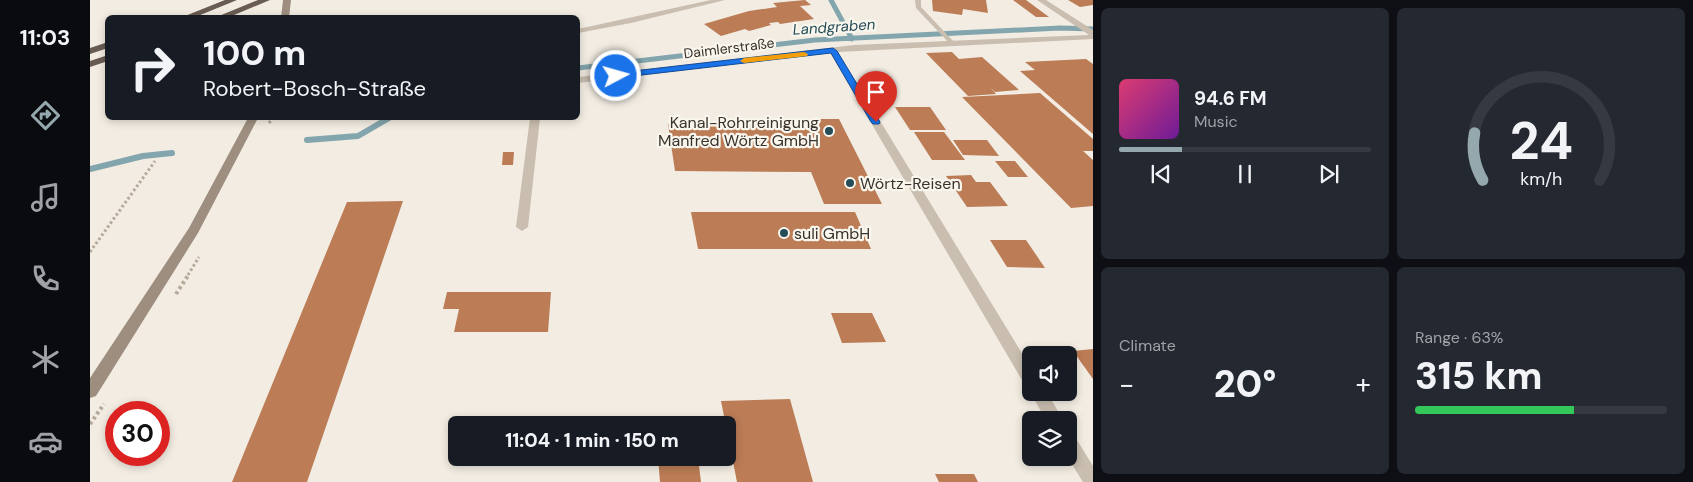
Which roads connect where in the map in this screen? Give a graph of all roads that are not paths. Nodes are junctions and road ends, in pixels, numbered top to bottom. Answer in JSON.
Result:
{"nodes":[{"id":1,"x":233,"y":0,"type":"edge"},
{"id":2,"x":266,"y":0,"type":"edge"},
{"id":3,"x":287,"y":0,"type":"edge"},
{"id":4,"x":721,"y":0,"type":"edge"},
{"id":5,"x":918,"y":0,"type":"edge"},
{"id":6,"x":1041,"y":0,"type":"edge"},
{"id":7,"x":286,"y":13,"type":"edge"},
{"id":8,"x":192,"y":15,"type":"edge"},
{"id":9,"x":226,"y":15,"type":"edge"},
{"id":10,"x":580,"y":31,"type":"edge"},
{"id":11,"x":1092,"y":35,"type":"edge"},
{"id":12,"x":951,"y":41,"type":"junction"},
{"id":13,"x":105,"y":46,"type":"edge"},
{"id":14,"x":90,"y":51,"type":"edge"},
{"id":15,"x":833,"y":51,"type":"junction"},
{"id":16,"x":105,"y":59,"type":"edge"},
{"id":17,"x":90,"y":64,"type":"edge"},
{"id":18,"x":580,"y":80,"type":"edge"},
{"id":19,"x":252,"y":120,"type":"edge"},
{"id":20,"x":535,"y":120,"type":"edge"},
{"id":21,"x":522,"y":227,"type":"dead end"},
{"id":22,"x":1022,"y":367,"type":"edge"},
{"id":23,"x":90,"y":391,"type":"edge"},
{"id":24,"x":1077,"y":455,"type":"edge"},
{"id":25,"x":1093,"y":482,"type":"edge"}],
"edges":[{"from":1,"to":8,"type":"highway"},
{"from":2,"to":9,"type":"highway"},
{"from":3,"to":7,"type":"main road"},
{"from":4,"to":10,"type":"street"},
{"from":5,"to":12,"type":"lane"},
{"from":6,"to":11,"type":"street"},
{"from":11,"to":12,"type":"street","name":"Daimlerstraße"},
{"from":12,"to":15,"type":"street","name":"Daimlerstraße"},
{"from":13,"to":14,"type":"highway"},
{"from":15,"to":18,"type":"street","name":"Daimlerstraße"},
{"from":15,"to":22,"type":"street"},
{"from":16,"to":17,"type":"highway"},
{"from":19,"to":23,"type":"main road"},
{"from":20,"to":21,"type":"street"},
{"from":24,"to":25,"type":"street"}]}
